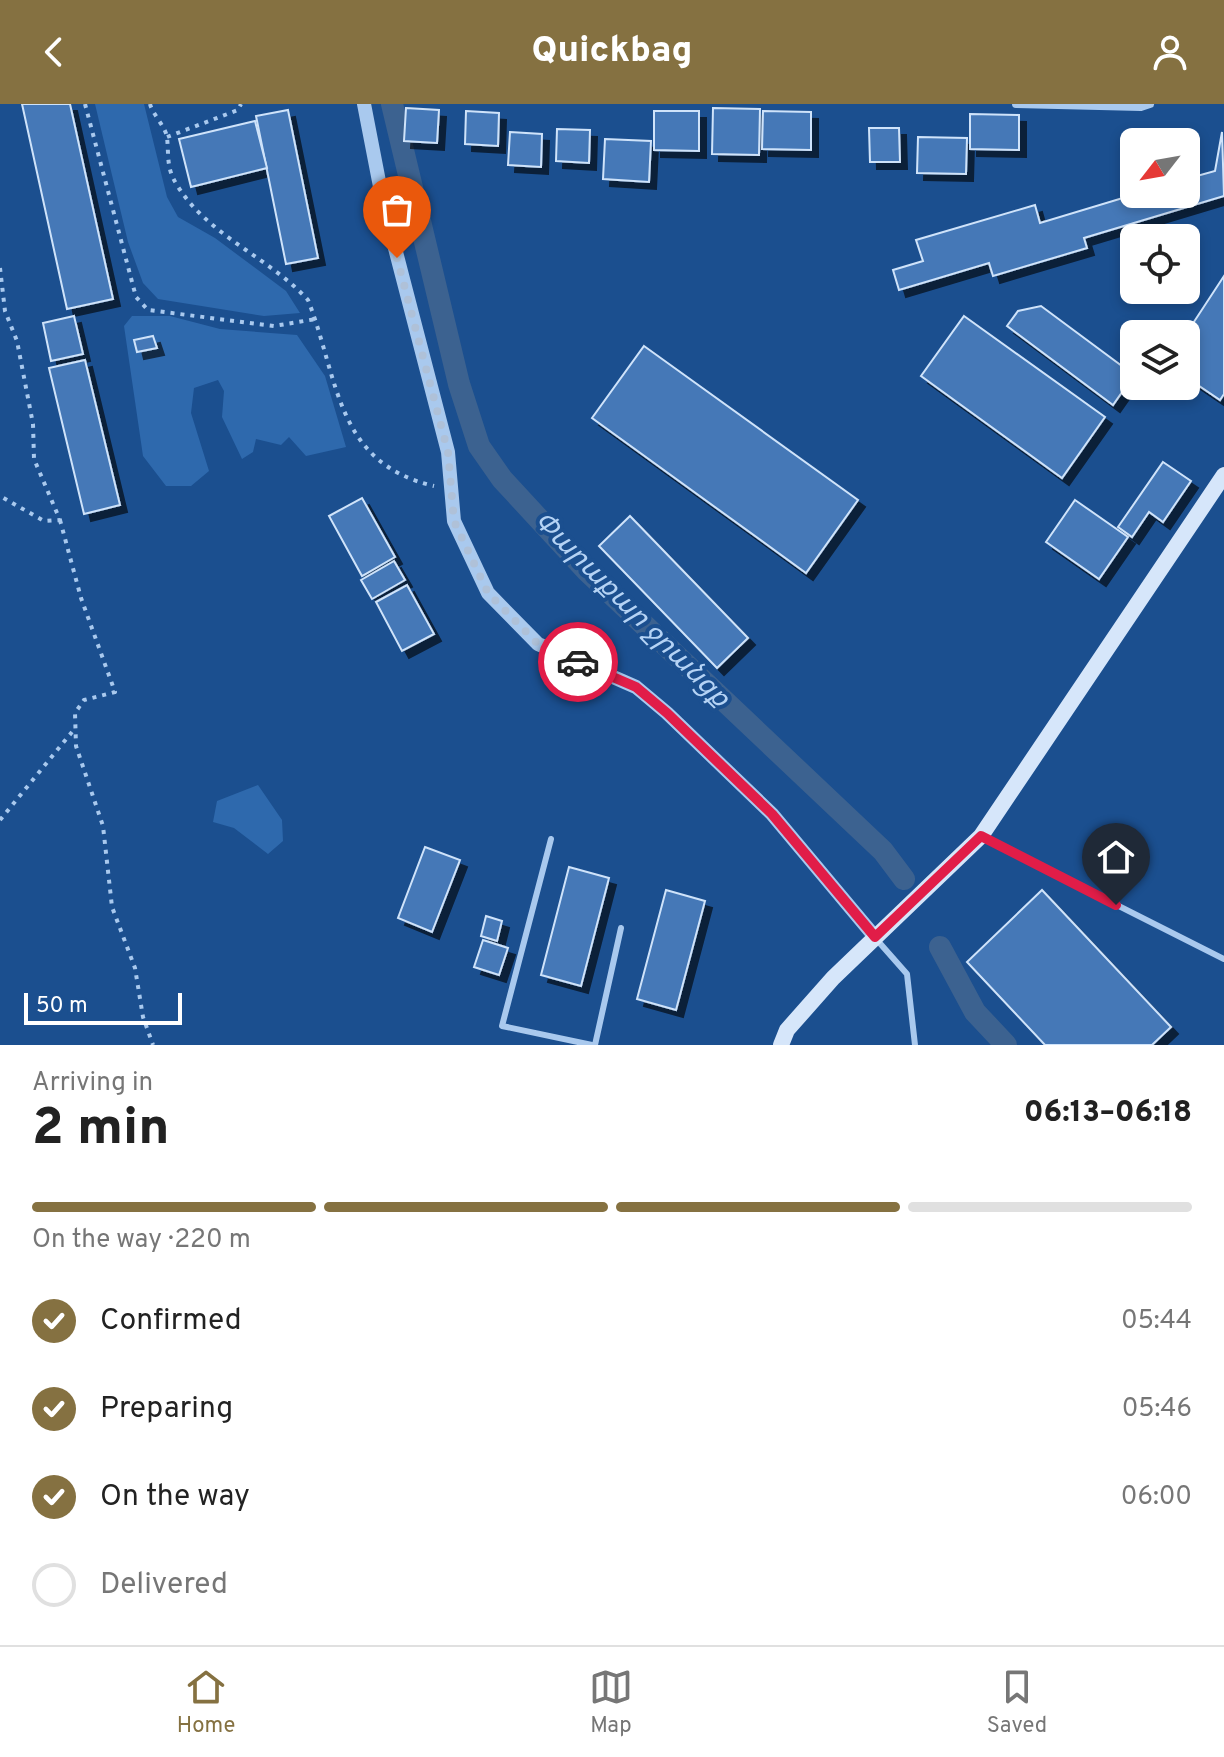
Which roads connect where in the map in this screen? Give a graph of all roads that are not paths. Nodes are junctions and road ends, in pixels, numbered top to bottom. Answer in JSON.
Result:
{"nodes":[{"id":1,"x":364,"y":104,"type":"edge"},
{"id":2,"x":1016,"y":104,"type":"edge"},
{"id":3,"x":1150,"y":104,"type":"edge"},
{"id":4,"x":1224,"y":475,"type":"edge"},
{"id":5,"x":981,"y":836,"type":"junction"},
{"id":6,"x":551,"y":839,"type":"dead end"},
{"id":7,"x":621,"y":928,"type":"dead end"},
{"id":8,"x":875,"y":937,"type":"junction"},
{"id":9,"x":1224,"y":959,"type":"edge"},
{"id":10,"x":593,"y":1045,"type":"edge"},
{"id":11,"x":781,"y":1045,"type":"edge"},
{"id":12,"x":915,"y":1045,"type":"edge"}],
"edges":[{"from":1,"to":8,"type":"street"},
{"from":2,"to":3,"type":"street"},
{"from":4,"to":5,"type":"main road"},
{"from":5,"to":8,"type":"main road"},
{"from":5,"to":9,"type":"lane"},
{"from":6,"to":10,"type":"lane"},
{"from":7,"to":10,"type":"lane"},
{"from":8,"to":11,"type":"main road"},
{"from":8,"to":12,"type":"lane"}]}
